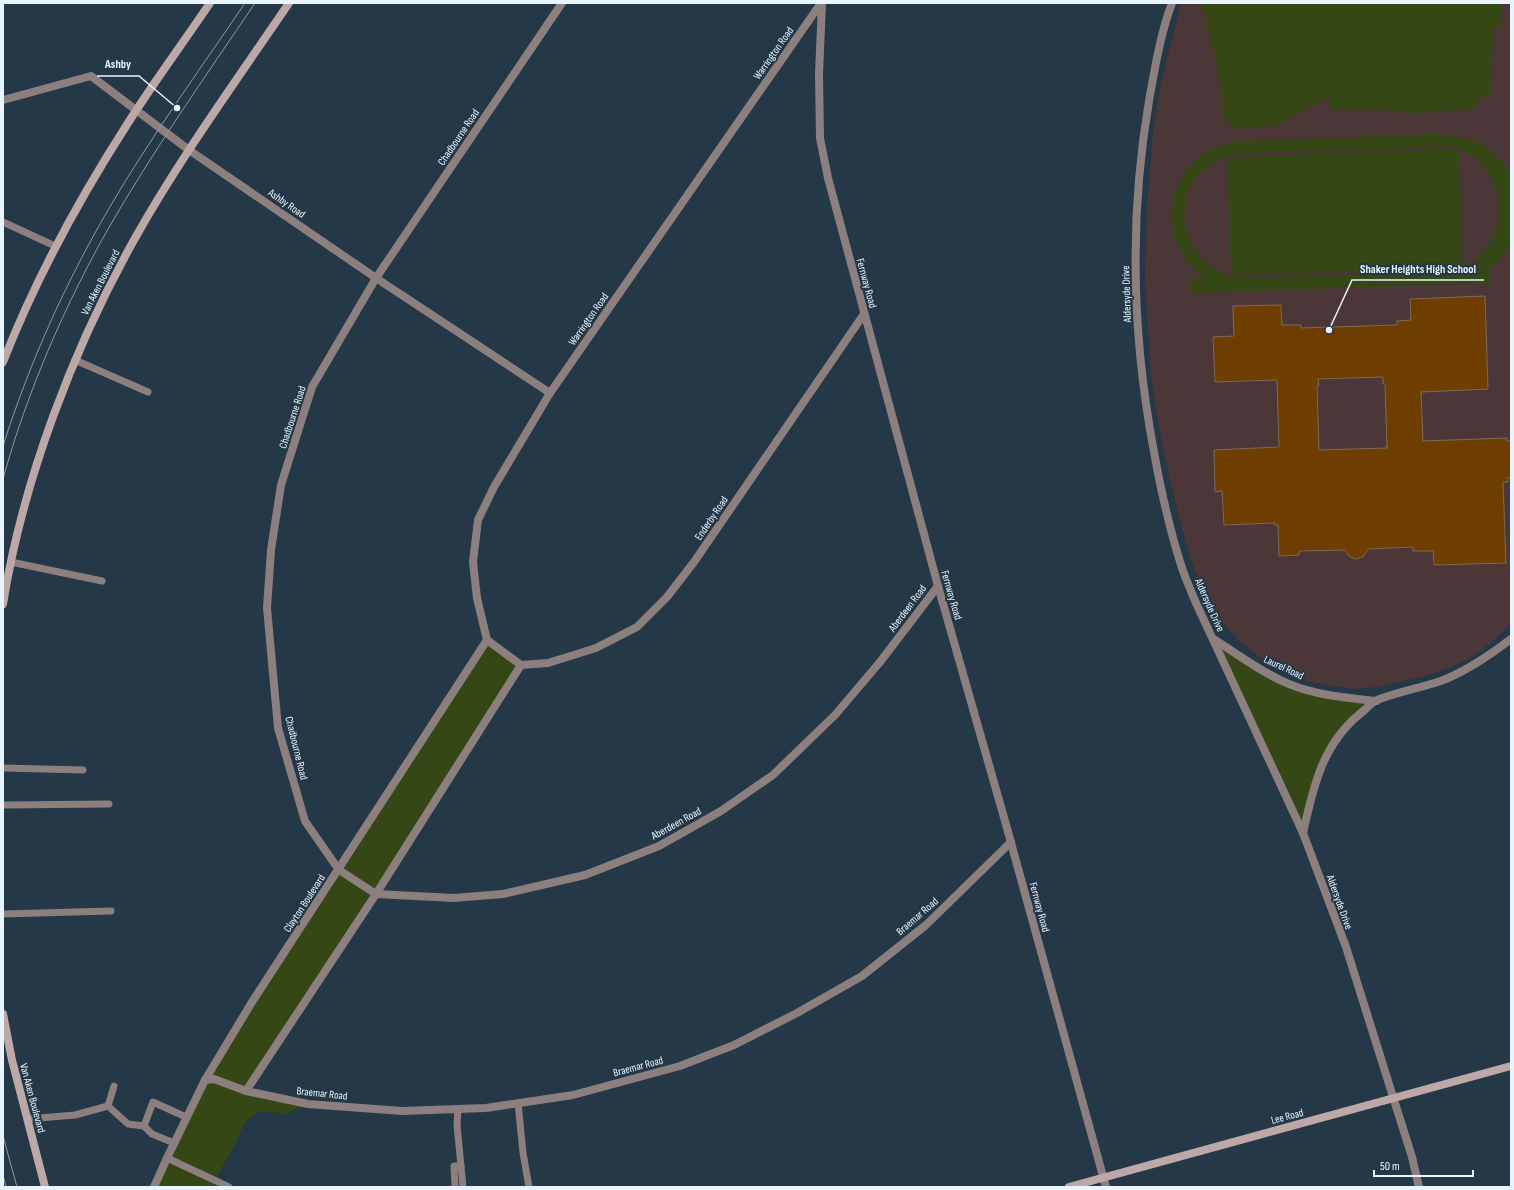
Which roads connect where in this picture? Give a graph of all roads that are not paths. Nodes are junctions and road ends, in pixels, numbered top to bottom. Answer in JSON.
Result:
{"nodes":[{"id":1,"x":210,"y":3,"type":"edge"},
{"id":2,"x":289,"y":3,"type":"edge"},
{"id":3,"x":562,"y":3,"type":"edge"},
{"id":4,"x":822,"y":3,"type":"edge"},
{"id":5,"x":1172,"y":3,"type":"edge"},
{"id":6,"x":3,"y":100,"type":"edge"},
{"id":7,"x":137,"y":110,"type":"junction"},
{"id":8,"x":189,"y":150,"type":"junction"},
{"id":9,"x":3,"y":222,"type":"edge"},
{"id":10,"x":55,"y":246,"type":"junction"},
{"id":11,"x":376,"y":278,"type":"junction"},
{"id":12,"x":864,"y":314,"type":"junction"},
{"id":13,"x":4,"y":357,"type":"edge"},
{"id":14,"x":75,"y":360,"type":"junction"},
{"id":15,"x":148,"y":392,"type":"dead end"},
{"id":16,"x":550,"y":393,"type":"junction"},
{"id":17,"x":11,"y":562,"type":"junction"},
{"id":18,"x":102,"y":581,"type":"dead end"},
{"id":19,"x":938,"y":586,"type":"junction"},
{"id":20,"x":3,"y":604,"type":"edge"},
{"id":21,"x":1511,"y":638,"type":"edge"},
{"id":22,"x":487,"y":640,"type":"junction"},
{"id":23,"x":1214,"y":640,"type":"junction"},
{"id":24,"x":521,"y":665,"type":"junction"},
{"id":25,"x":1376,"y":701,"type":"junction"},
{"id":26,"x":3,"y":768,"type":"edge"},
{"id":27,"x":83,"y":770,"type":"dead end"},
{"id":28,"x":109,"y":804,"type":"dead end"},
{"id":29,"x":3,"y":805,"type":"edge"},
{"id":30,"x":1303,"y":833,"type":"junction"},
{"id":31,"x":1011,"y":842,"type":"junction"},
{"id":32,"x":339,"y":870,"type":"junction"},
{"id":33,"x":376,"y":894,"type":"junction"},
{"id":34,"x":111,"y":911,"type":"dead end"},
{"id":35,"x":3,"y":914,"type":"edge"},
{"id":36,"x":3,"y":1014,"type":"edge"},
{"id":37,"x":1511,"y":1066,"type":"edge"},
{"id":38,"x":205,"y":1080,"type":"junction"},
{"id":39,"x":114,"y":1086,"type":"dead end"},
{"id":40,"x":246,"y":1091,"type":"junction"},
{"id":41,"x":1394,"y":1098,"type":"junction"},
{"id":42,"x":518,"y":1103,"type":"junction"},
{"id":43,"x":108,"y":1106,"type":"junction"},
{"id":44,"x":458,"y":1109,"type":"junction"},
{"id":45,"x":186,"y":1117,"type":"junction"},
{"id":46,"x":27,"y":1119,"type":"junction"},
{"id":47,"x":144,"y":1126,"type":"junction"},
{"id":48,"x":174,"y":1143,"type":"junction"},
{"id":49,"x":167,"y":1158,"type":"junction"},
{"id":50,"x":461,"y":1166,"type":"junction"},
{"id":51,"x":1103,"y":1178,"type":"junction"},
{"id":52,"x":45,"y":1187,"type":"edge"},
{"id":53,"x":154,"y":1187,"type":"edge"},
{"id":54,"x":229,"y":1187,"type":"edge"},
{"id":55,"x":455,"y":1187,"type":"edge"},
{"id":56,"x":463,"y":1187,"type":"edge"},
{"id":57,"x":529,"y":1187,"type":"edge"},
{"id":58,"x":1069,"y":1187,"type":"edge"},
{"id":59,"x":1106,"y":1187,"type":"edge"},
{"id":60,"x":1419,"y":1187,"type":"edge"}],
"edges":[{"from":1,"to":7,"type":"main road"},
{"from":2,"to":8,"type":"main road","name":"Van Aken Boulevard"},
{"from":3,"to":11,"type":"street","name":"Chadbourne Road"},
{"from":4,"to":12,"type":"street","name":"Fernway Road"},
{"from":4,"to":16,"type":"street","name":"Warrington Road"},
{"from":5,"to":23,"type":"street","name":"Aldersyde Drive"},
{"from":6,"to":7,"type":"street","name":"Ashby Road"},
{"from":7,"to":8,"type":"street","name":"Ashby Road"},
{"from":7,"to":10,"type":"main road"},
{"from":8,"to":11,"type":"street","name":"Ashby Road"},
{"from":8,"to":14,"type":"main road","name":"Van Aken Boulevard"},
{"from":9,"to":10,"type":"lane"},
{"from":10,"to":13,"type":"main road"},
{"from":11,"to":16,"type":"street","name":"Ashby Road"},
{"from":11,"to":32,"type":"street","name":"Chadbourne Road"},
{"from":12,"to":19,"type":"street","name":"Fernway Road"},
{"from":12,"to":24,"type":"street","name":"Enderby Road"},
{"from":14,"to":15,"type":"lane"},
{"from":14,"to":17,"type":"main road","name":"Van Aken Boulevard"},
{"from":16,"to":22,"type":"street","name":"Warrington Road"},
{"from":17,"to":18,"type":"lane"},
{"from":17,"to":20,"type":"main road","name":"Van Aken Boulevard"},
{"from":19,"to":31,"type":"street","name":"Fernway Road"},
{"from":19,"to":33,"type":"street","name":"Aberdeen Road"},
{"from":21,"to":25,"type":"street","name":"Laurel Road"},
{"from":22,"to":24,"type":"street"},
{"from":22,"to":32,"type":"street","name":"Clayton Boulevard"},
{"from":23,"to":25,"type":"street","name":"Laurel Road"},
{"from":23,"to":30,"type":"street","name":"Aldersyde Drive"},
{"from":24,"to":33,"type":"street"},
{"from":25,"to":30,"type":"street","name":"Laurel Road"},
{"from":26,"to":27,"type":"lane"},
{"from":28,"to":29,"type":"lane"},
{"from":30,"to":41,"type":"street","name":"Aldersyde Drive"},
{"from":31,"to":42,"type":"street","name":"Braemar Road"},
{"from":31,"to":51,"type":"street","name":"Fernway Road"},
{"from":32,"to":33,"type":"street"},
{"from":32,"to":38,"type":"street","name":"Clayton Boulevard"},
{"from":33,"to":40,"type":"street"},
{"from":34,"to":35,"type":"lane"},
{"from":36,"to":46,"type":"main road","name":"Van Aken Boulevard"},
{"from":37,"to":41,"type":"main road","name":"Lee Road"},
{"from":38,"to":40,"type":"street","name":"Braemar Road"},
{"from":38,"to":45,"type":"street","name":"Clayton Boulevard"},
{"from":39,"to":43,"type":"lane"},
{"from":40,"to":44,"type":"street","name":"Braemar Road"},
{"from":41,"to":51,"type":"main road","name":"Lee Road"},
{"from":41,"to":60,"type":"street","name":"Aldersyde Drive"},
{"from":42,"to":44,"type":"street","name":"Braemar Road"},
{"from":42,"to":57,"type":"lane"},
{"from":43,"to":46,"type":"lane"},
{"from":43,"to":47,"type":"lane"},
{"from":44,"to":50,"type":"lane"},
{"from":45,"to":47,"type":"lane"},
{"from":45,"to":48,"type":"street","name":"Clayton Boulevard"},
{"from":46,"to":52,"type":"main road","name":"Van Aken Boulevard"},
{"from":47,"to":48,"type":"lane"},
{"from":48,"to":49,"type":"street","name":"Clayton Boulevard"},
{"from":49,"to":53,"type":"street","name":"Clayton Boulevard"},
{"from":49,"to":54,"type":"lane"},
{"from":50,"to":55,"type":"lane"},
{"from":50,"to":56,"type":"lane"},
{"from":51,"to":58,"type":"main road","name":"Lee Road"},
{"from":51,"to":59,"type":"street","name":"Fernway Road"}]}
